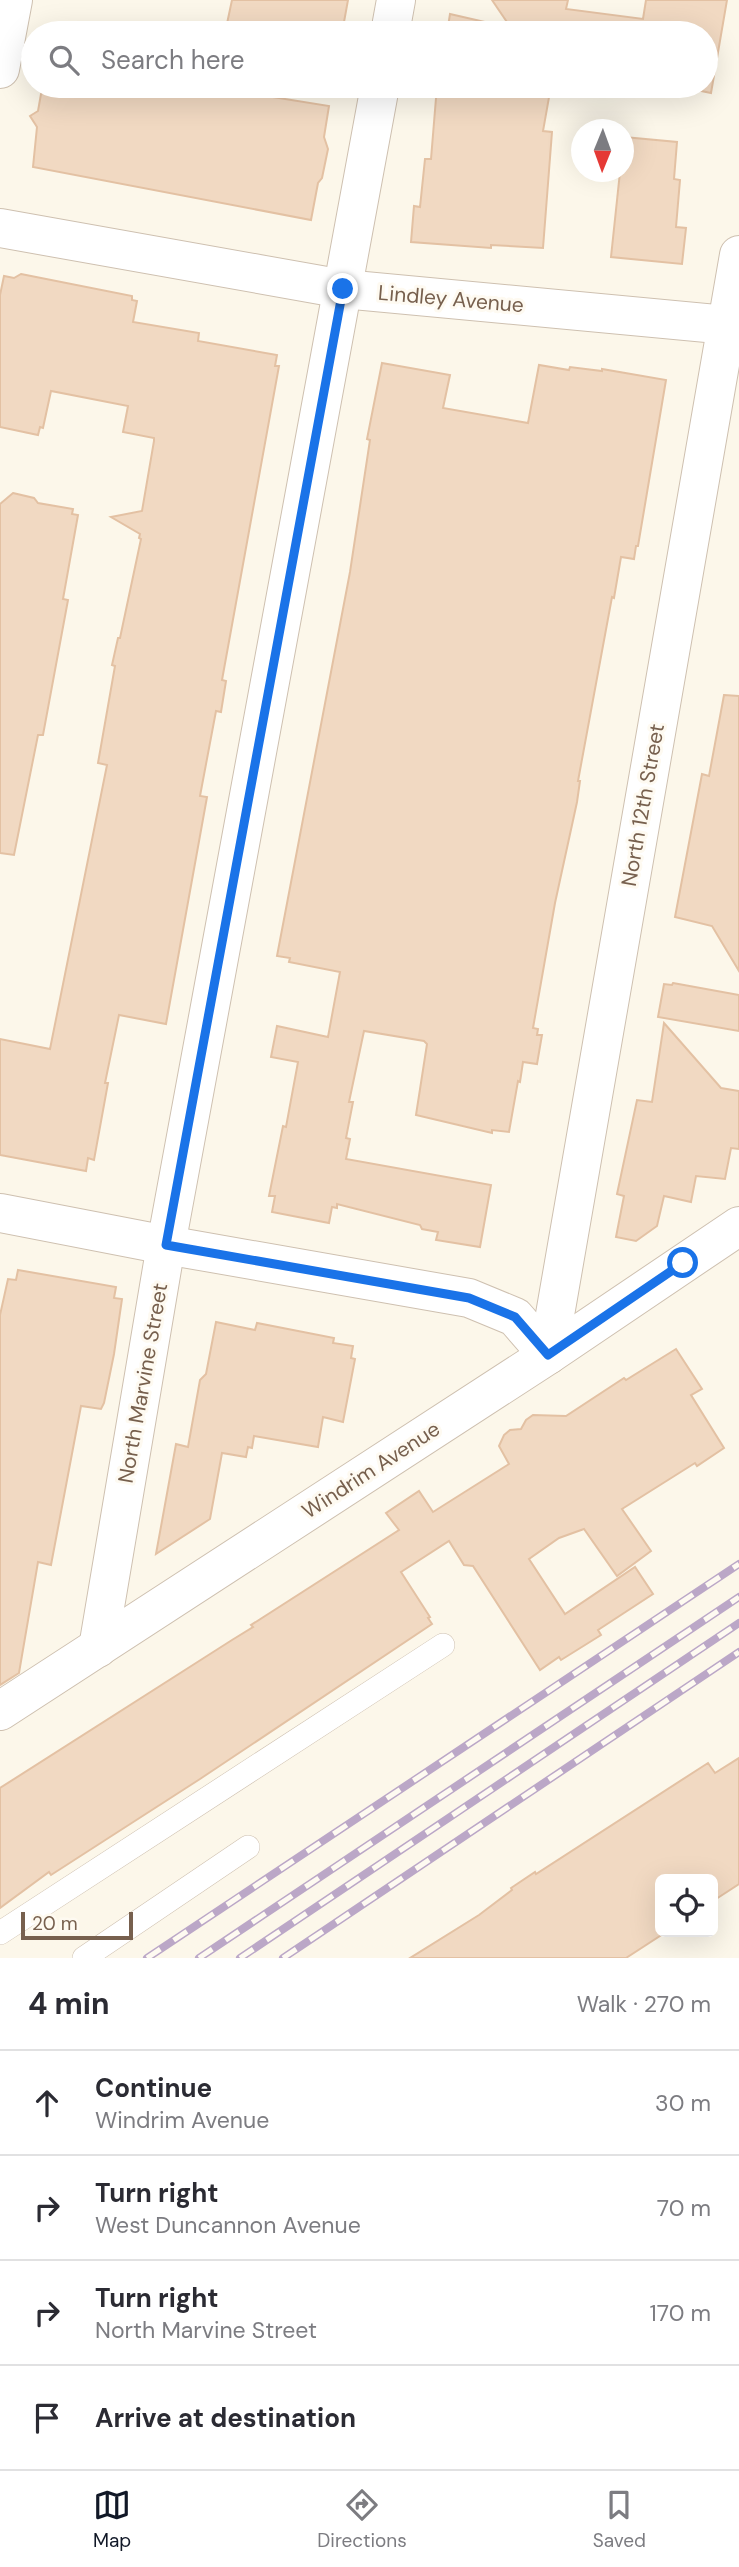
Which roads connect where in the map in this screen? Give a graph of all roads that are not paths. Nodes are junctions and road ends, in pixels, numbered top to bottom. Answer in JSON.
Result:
{"nodes":[{"id":1,"x":13,"y":0,"type":"edge"},
{"id":2,"x":396,"y":0,"type":"edge"},
{"id":3,"x":392,"y":21,"type":"edge"},
{"id":4,"x":0,"y":69,"type":"edge"},
{"id":5,"x":378,"y":98,"type":"edge"},
{"id":6,"x":0,"y":228,"type":"edge"},
{"id":7,"x":739,"y":255,"type":"edge"},
{"id":8,"x":343,"y":289,"type":"junction"},
{"id":9,"x":733,"y":325,"type":"edge"},
{"id":10,"x":0,"y":1213,"type":"edge"},
{"id":11,"x":739,"y":1226,"type":"edge"},
{"id":12,"x":166,"y":1245,"type":"junction"},
{"id":13,"x":548,"y":1355,"type":"junction"},
{"id":14,"x":443,"y":1645,"type":"dead end"},
{"id":15,"x":98,"y":1648,"type":"junction"},
{"id":16,"x":0,"y":1711,"type":"edge"},
{"id":17,"x":248,"y":1847,"type":"dead end"},
{"id":18,"x":0,"y":1933,"type":"edge"},
{"id":19,"x":84,"y":1958,"type":"edge"}],
"edges":[{"from":1,"to":4,"type":"street"},
{"from":2,"to":3,"type":"street"},
{"from":5,"to":8,"type":"street","name":"North Marvine Street"},
{"from":6,"to":8,"type":"street","name":"Lindley Avenue"},
{"from":7,"to":9,"type":"street","name":"North 12th Street"},
{"from":8,"to":9,"type":"street","name":"Lindley Avenue"},
{"from":8,"to":12,"type":"street","name":"North Marvine Street"},
{"from":9,"to":13,"type":"street","name":"North 12th Street"},
{"from":10,"to":12,"type":"street"},
{"from":11,"to":13,"type":"street","name":"Windrim Avenue"},
{"from":12,"to":13,"type":"street"},
{"from":12,"to":15,"type":"street","name":"North Marvine Street"},
{"from":13,"to":15,"type":"street","name":"Windrim Avenue"},
{"from":14,"to":18,"type":"lane"},
{"from":15,"to":16,"type":"street","name":"Windrim Avenue"},
{"from":17,"to":19,"type":"lane"}]}
